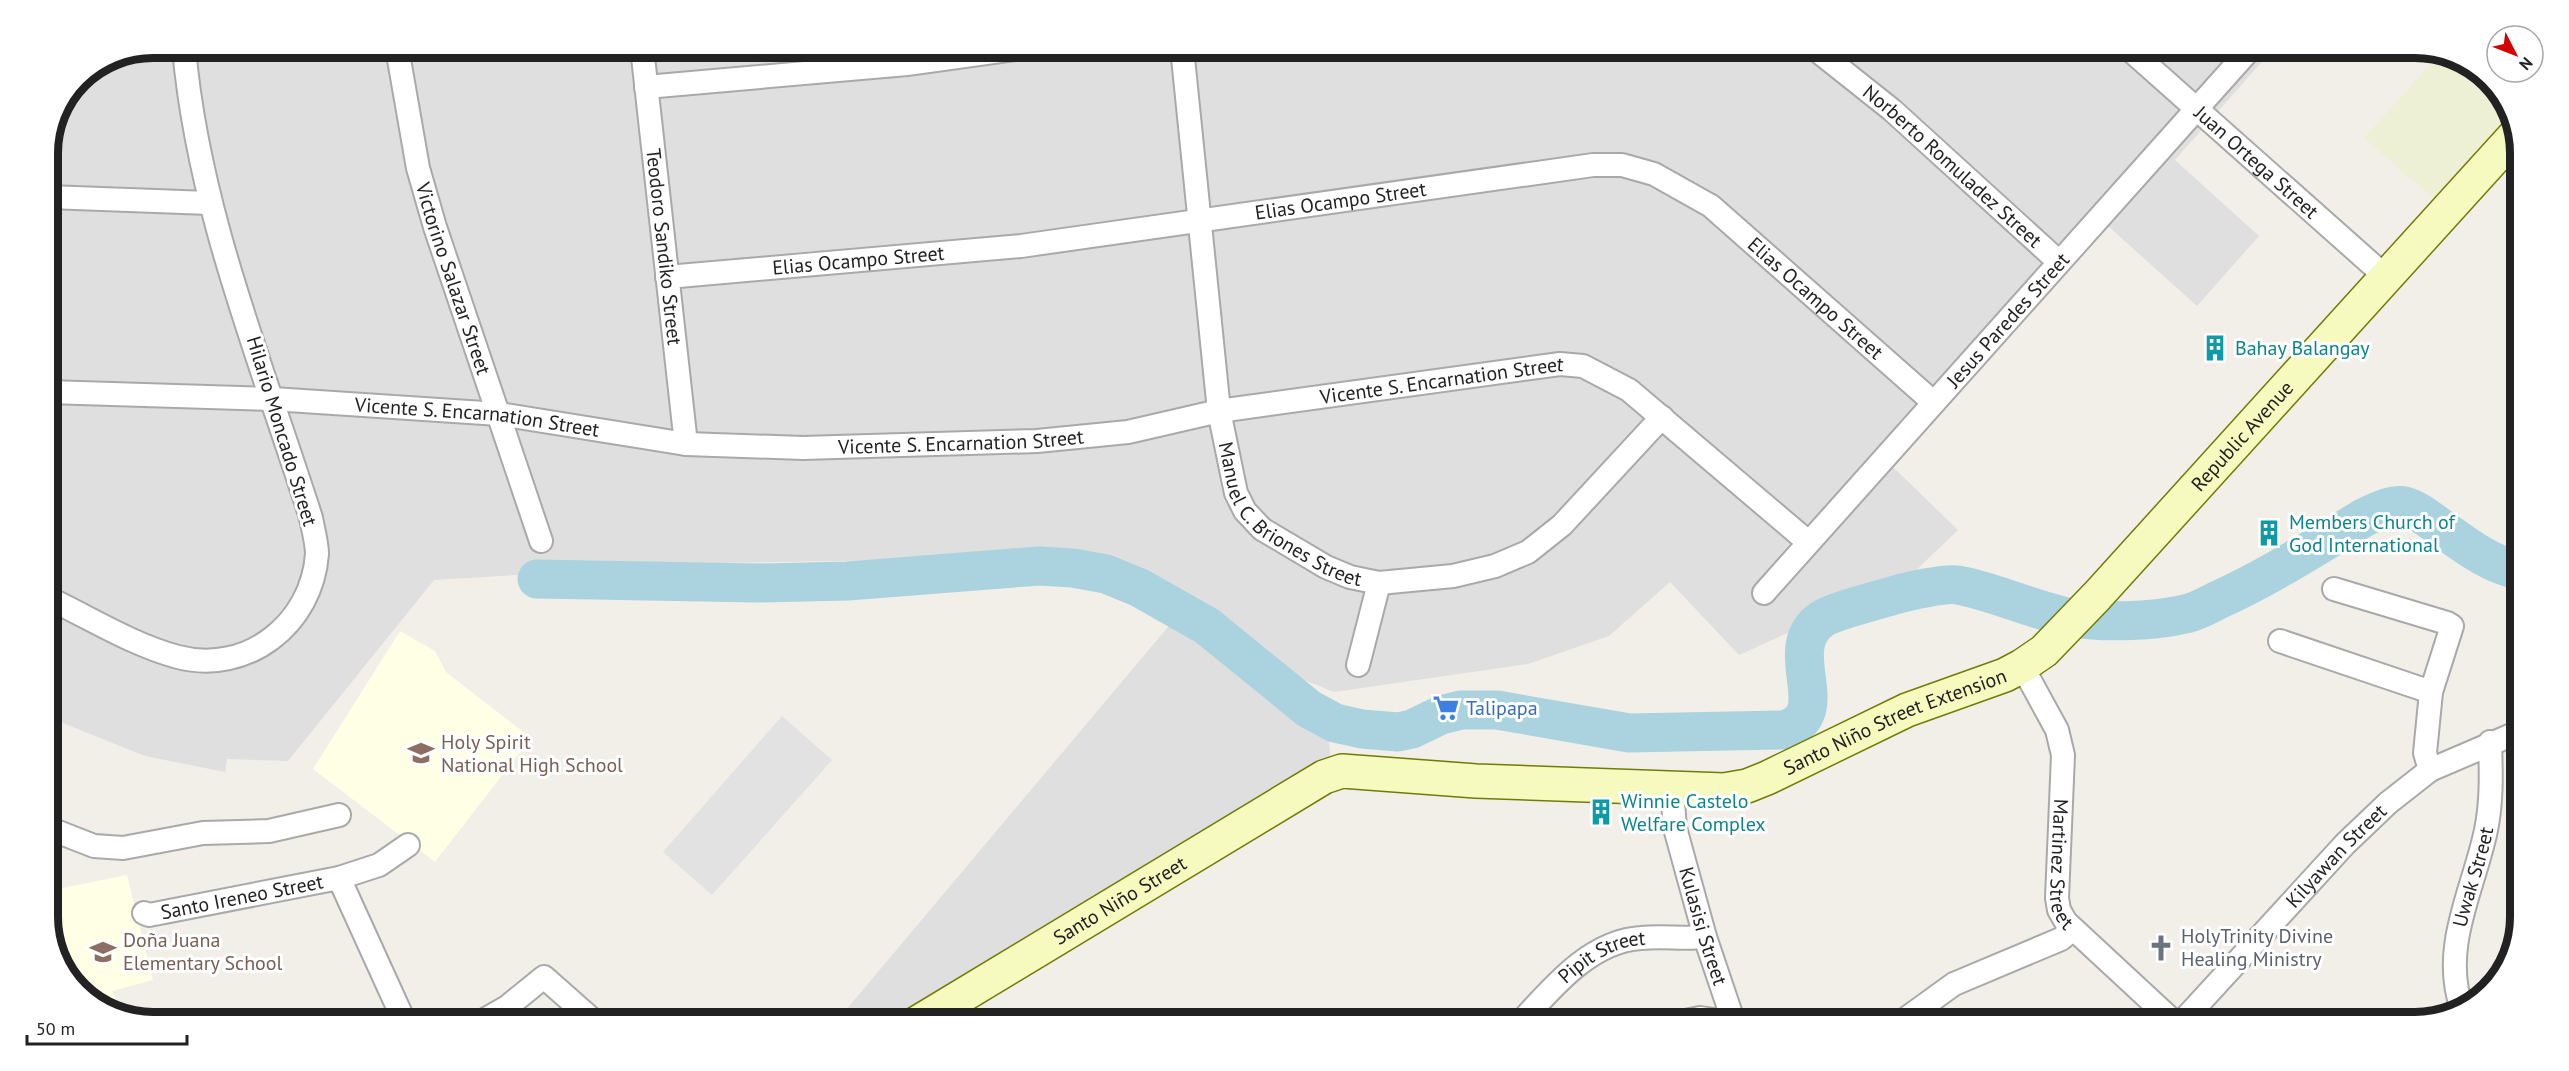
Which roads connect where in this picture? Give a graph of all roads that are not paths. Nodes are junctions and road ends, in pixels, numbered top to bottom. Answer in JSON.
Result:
{"nodes":[{"id":1,"x":185,"y":58,"type":"edge"},
{"id":2,"x":399,"y":58,"type":"edge"},
{"id":3,"x":643,"y":58,"type":"edge"},
{"id":4,"x":950,"y":58,"type":"edge"},
{"id":5,"x":1183,"y":58,"type":"edge"},
{"id":6,"x":1827,"y":58,"type":"edge"},
{"id":7,"x":2139,"y":58,"type":"edge"},
{"id":8,"x":2241,"y":58,"type":"edge"},
{"id":9,"x":646,"y":87,"type":"junction"},
{"id":10,"x":2196,"y":109,"type":"junction"},
{"id":11,"x":2509,"y":141,"type":"edge"},
{"id":12,"x":59,"y":197,"type":"edge"},
{"id":13,"x":209,"y":203,"type":"junction"},
{"id":14,"x":1202,"y":222,"type":"junction"},
{"id":15,"x":2059,"y":262,"type":"junction"},
{"id":16,"x":667,"y":277,"type":"junction"},
{"id":17,"x":2386,"y":277,"type":"junction"},
{"id":18,"x":59,"y":392,"type":"edge"},
{"id":19,"x":273,"y":399,"type":"junction"},
{"id":20,"x":1933,"y":402,"type":"junction"},
{"id":21,"x":1219,"y":411,"type":"junction"},
{"id":22,"x":499,"y":414,"type":"junction"},
{"id":23,"x":1662,"y":417,"type":"junction"},
{"id":24,"x":686,"y":444,"type":"junction"},
{"id":25,"x":541,"y":541,"type":"dead end"},
{"id":26,"x":1808,"y":542,"type":"junction"},
{"id":27,"x":1379,"y":583,"type":"junction"},
{"id":28,"x":2334,"y":589,"type":"dead end"},
{"id":29,"x":1764,"y":592,"type":"dead end"},
{"id":30,"x":59,"y":603,"type":"edge"},
{"id":31,"x":2062,"y":632,"type":"joint"},
{"id":32,"x":2280,"y":641,"type":"dead end"},
{"id":33,"x":1358,"y":665,"type":"dead end"},
{"id":34,"x":2022,"y":666,"type":"junction"},
{"id":35,"x":2431,"y":692,"type":"junction"},
{"id":36,"x":2510,"y":734,"type":"edge"},
{"id":37,"x":2490,"y":742,"type":"junction"},
{"id":38,"x":2430,"y":770,"type":"junction"},
{"id":39,"x":1324,"y":777,"type":"joint"},
{"id":40,"x":1672,"y":790,"type":"junction"},
{"id":41,"x":339,"y":815,"type":"dead end"},
{"id":42,"x":59,"y":832,"type":"edge"},
{"id":43,"x":408,"y":845,"type":"dead end"},
{"id":44,"x":339,"y":878,"type":"junction"},
{"id":45,"x":144,"y":913,"type":"dead end"},
{"id":46,"x":2073,"y":929,"type":"junction"},
{"id":47,"x":1705,"y":937,"type":"junction"},
{"id":48,"x":2459,"y":1002,"type":"edge"},
{"id":49,"x":400,"y":1012,"type":"edge"},
{"id":50,"x":498,"y":1012,"type":"edge"},
{"id":51,"x":584,"y":1012,"type":"edge"},
{"id":52,"x":935,"y":1012,"type":"edge"},
{"id":53,"x":1530,"y":1012,"type":"edge"},
{"id":54,"x":1731,"y":1012,"type":"edge"},
{"id":55,"x":1915,"y":1012,"type":"edge"},
{"id":56,"x":2163,"y":1012,"type":"edge"},
{"id":57,"x":2191,"y":1012,"type":"edge"}],
"edges":[{"from":1,"to":13,"type":"street","name":"Hilario Moncado Street"},
{"from":2,"to":22,"type":"street","name":"Victorino Salazar Street"},
{"from":3,"to":9,"type":"street","name":"Teodoro Sandiko Street"},
{"from":4,"to":9,"type":"street"},
{"from":5,"to":14,"type":"street","name":"Manuel C. Briones Street"},
{"from":6,"to":15,"type":"street","name":"Norberto Romuladez Street"},
{"from":7,"to":10,"type":"street","name":"Juan Ortega Street"},
{"from":8,"to":10,"type":"street","name":"Jesus Paredes Street"},
{"from":9,"to":16,"type":"street","name":"Teodoro Sandiko Street"},
{"from":10,"to":15,"type":"street","name":"Jesus Paredes Street"},
{"from":10,"to":17,"type":"street","name":"Juan Ortega Street"},
{"from":11,"to":17,"type":"main road","name":"Republic Avenue"},
{"from":12,"to":13,"type":"street"},
{"from":13,"to":19,"type":"street","name":"Hilario Moncado Street"},
{"from":14,"to":16,"type":"street","name":"Elias Ocampo Street"},
{"from":14,"to":20,"type":"street","name":"Elias Ocampo Street"},
{"from":14,"to":21,"type":"street","name":"Manuel C. Briones Street"},
{"from":15,"to":20,"type":"street","name":"Jesus Paredes Street"},
{"from":16,"to":24,"type":"street","name":"Teodoro Sandiko Street"},
{"from":17,"to":31,"type":"main road","name":"Republic Avenue"},
{"from":18,"to":19,"type":"street","name":"Vicente S. Encarnation Street"},
{"from":19,"to":22,"type":"street","name":"Vicente S. Encarnation Street"},
{"from":19,"to":30,"type":"street","name":"Hilario Moncado Street"},
{"from":20,"to":26,"type":"street","name":"Jesus Paredes Street"},
{"from":21,"to":23,"type":"street","name":"Vicente S. Encarnation Street"},
{"from":21,"to":24,"type":"street","name":"Vicente S. Encarnation Street"},
{"from":21,"to":27,"type":"street","name":"Manuel C. Briones Street"},
{"from":22,"to":24,"type":"street","name":"Vicente S. Encarnation Street"},
{"from":22,"to":25,"type":"street","name":"Victorino Salazar Street"},
{"from":23,"to":26,"type":"street","name":"Vicente S. Encarnation Street"},
{"from":23,"to":27,"type":"street","name":"Manuel C. Briones Street"},
{"from":26,"to":29,"type":"street","name":"Jesus Paredes Street"},
{"from":27,"to":33,"type":"street"},
{"from":28,"to":35,"type":"street"},
{"from":31,"to":34,"type":"main road","name":"Santo Niño Street Extension"},
{"from":32,"to":35,"type":"street"},
{"from":34,"to":40,"type":"main road","name":"Santo Niño Street Extension"},
{"from":34,"to":46,"type":"street","name":"Martinez Street"},
{"from":35,"to":38,"type":"street"},
{"from":36,"to":37,"type":"street","name":"Kilyawan Street"},
{"from":37,"to":38,"type":"street","name":"Kilyawan Street"},
{"from":37,"to":48,"type":"street","name":"Uwak Street"},
{"from":38,"to":57,"type":"street","name":"Kilyawan Street"},
{"from":39,"to":40,"type":"main road","name":"Santo Niño Street Extension"},
{"from":39,"to":52,"type":"main road","name":"Santo Niño Street"},
{"from":40,"to":47,"type":"street","name":"Kulasisi Street"},
{"from":41,"to":42,"type":"street"},
{"from":43,"to":44,"type":"street","name":"Santo Ireneo Street"},
{"from":44,"to":45,"type":"street","name":"Santo Ireneo Street"},
{"from":44,"to":49,"type":"street","name":"Santo Ireneo Street"},
{"from":46,"to":55,"type":"street"},
{"from":46,"to":56,"type":"street","name":"Martinez Street"},
{"from":47,"to":53,"type":"street","name":"Pipit Street"},
{"from":47,"to":54,"type":"street","name":"Kulasisi Street"},
{"from":50,"to":51,"type":"street"}]}
